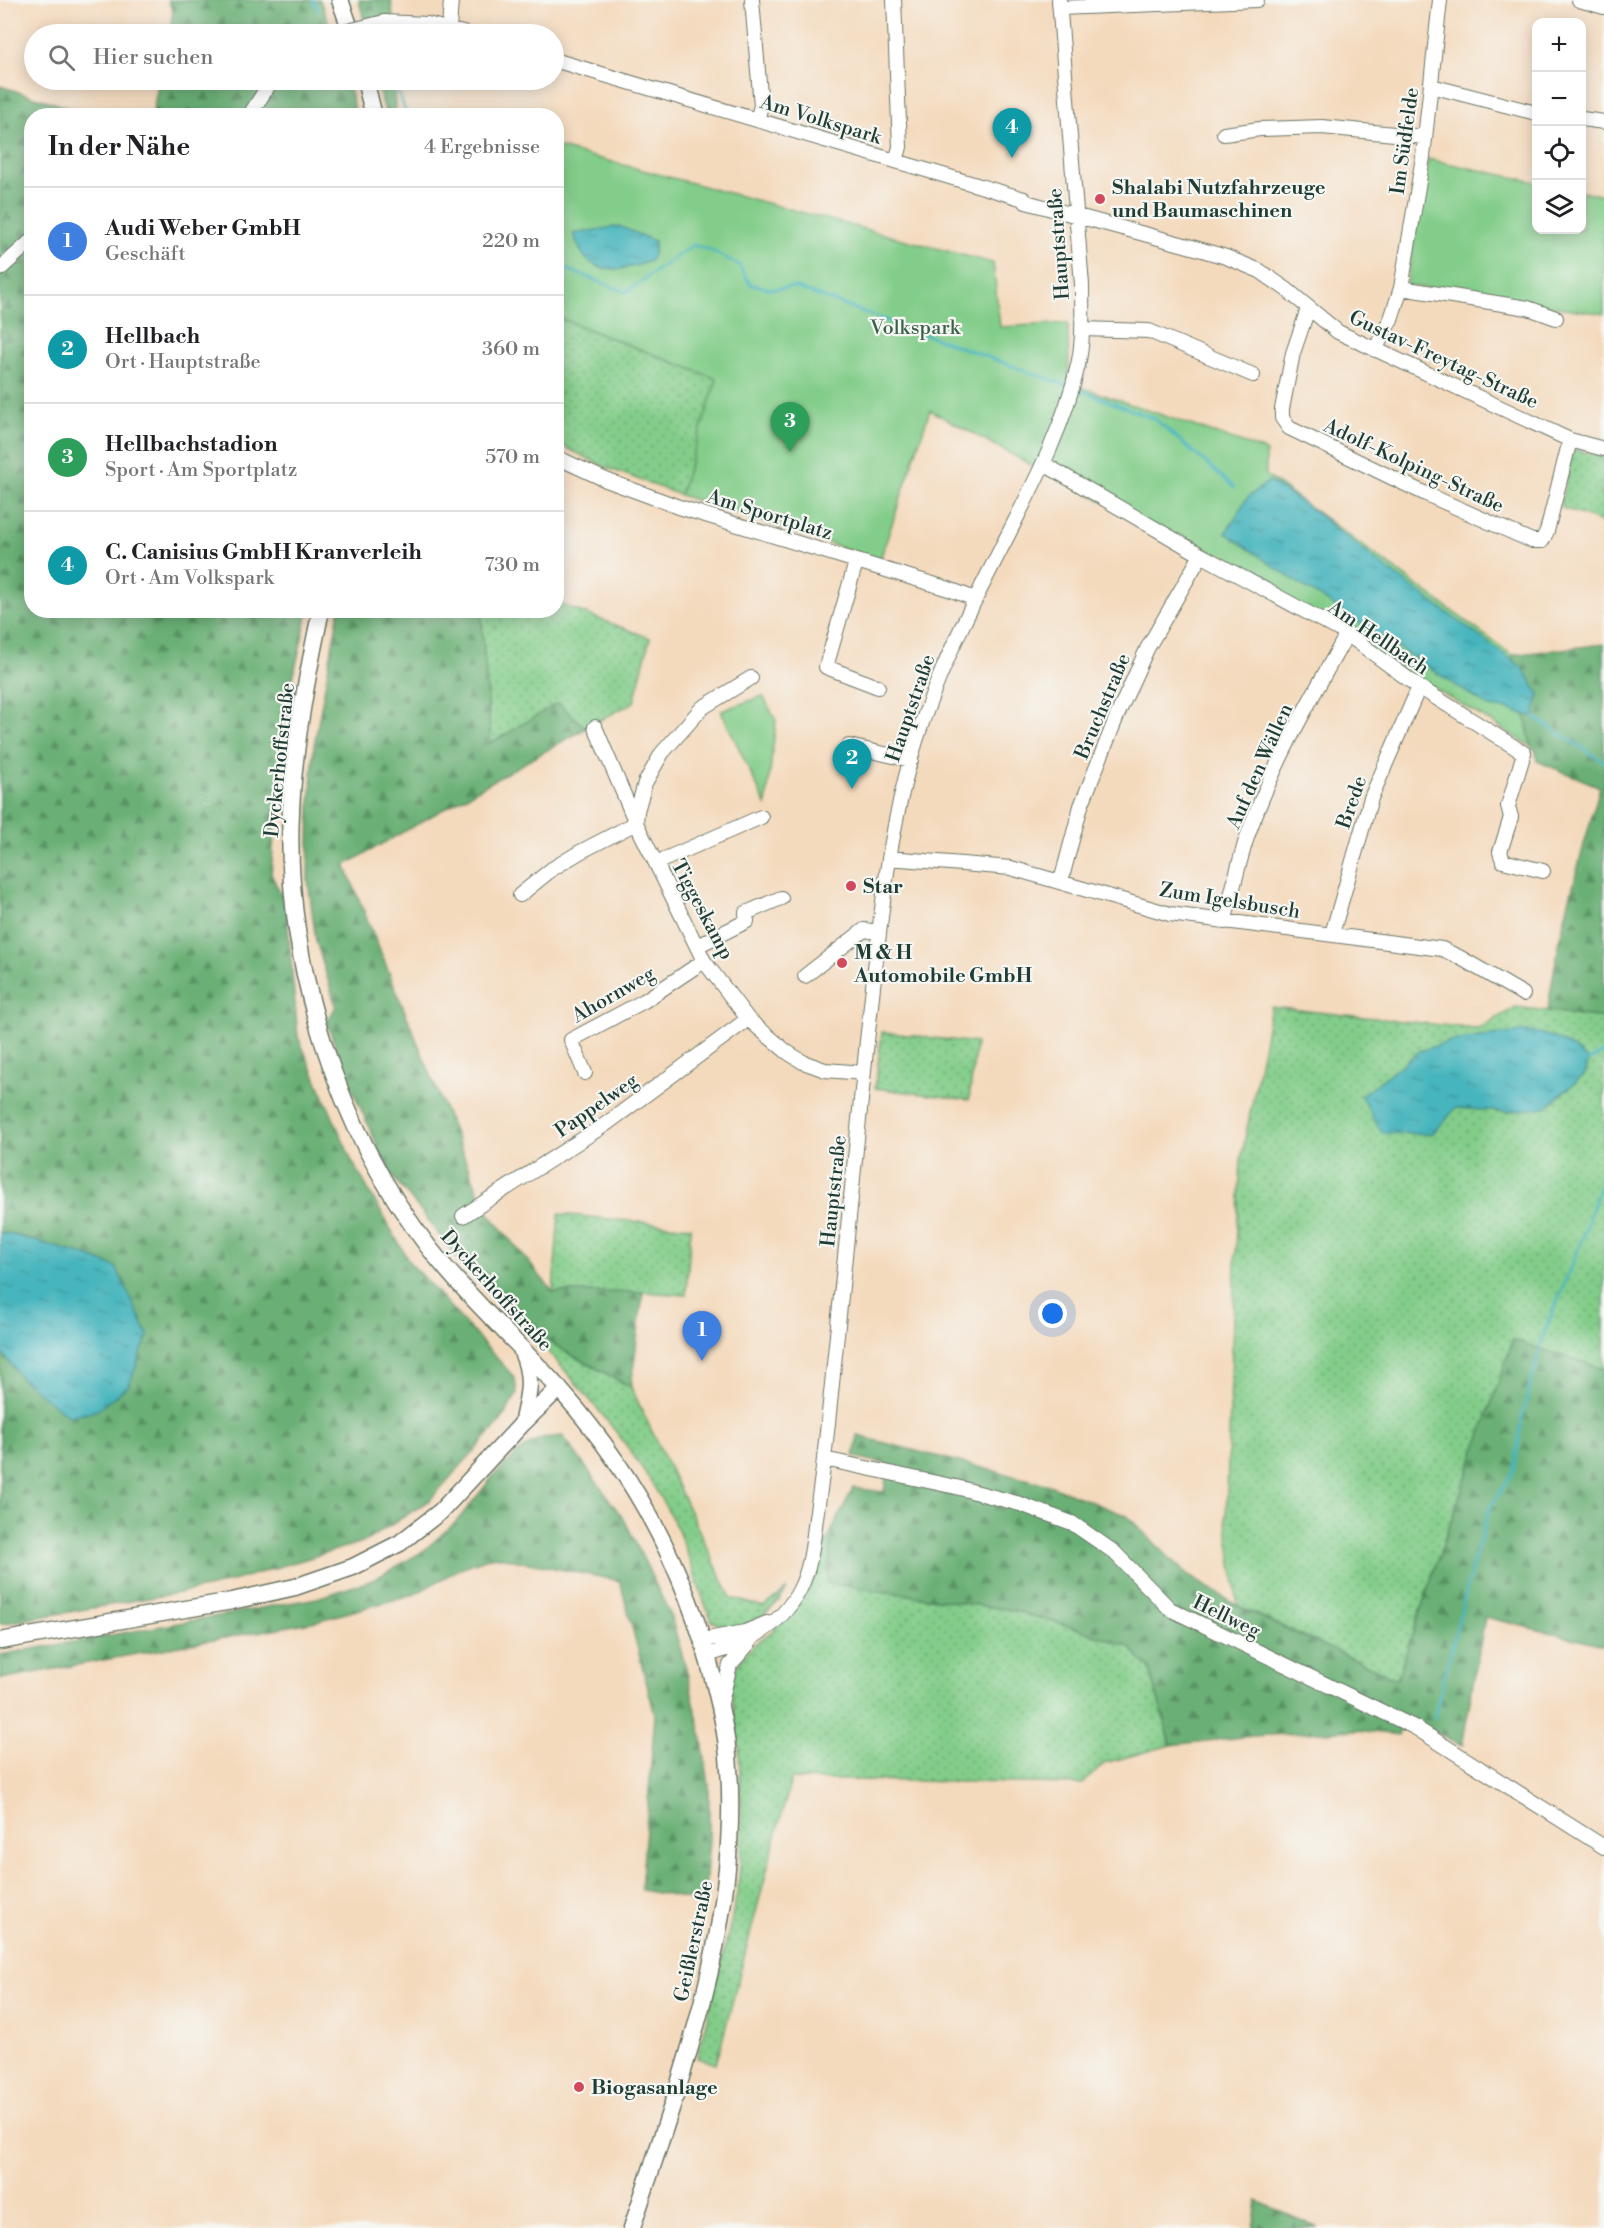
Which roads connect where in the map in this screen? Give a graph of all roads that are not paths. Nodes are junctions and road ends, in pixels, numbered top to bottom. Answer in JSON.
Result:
{"nodes":[{"id":1,"x":340,"y":0,"type":"edge"},
{"id":2,"x":451,"y":0,"type":"edge"},
{"id":3,"x":752,"y":0,"type":"edge"},
{"id":4,"x":894,"y":0,"type":"edge"},
{"id":5,"x":1257,"y":0,"type":"edge"},
{"id":6,"x":1440,"y":0,"type":"edge"},
{"id":7,"x":1579,"y":0,"type":"edge"},
{"id":8,"x":1060,"y":4,"type":"edge"},
{"id":9,"x":1604,"y":7,"type":"edge"},
{"id":10,"x":348,"y":24,"type":"edge"},
{"id":11,"x":376,"y":24,"type":"edge"},
{"id":12,"x":427,"y":24,"type":"edge"},
{"id":13,"x":449,"y":24,"type":"edge"},
{"id":14,"x":564,"y":63,"type":"edge"},
{"id":15,"x":1431,"y":86,"type":"junction"},
{"id":16,"x":266,"y":90,"type":"edge"},
{"id":17,"x":368,"y":90,"type":"edge"},
{"id":18,"x":254,"y":108,"type":"edge"},
{"id":19,"x":372,"y":108,"type":"edge"},
{"id":20,"x":1532,"y":112,"type":"edge"},
{"id":21,"x":757,"y":120,"type":"junction"},
{"id":22,"x":1586,"y":120,"type":"edge"},
{"id":23,"x":1604,"y":122,"type":"edge"},
{"id":24,"x":1224,"y":134,"type":"dead end"},
{"id":25,"x":1425,"y":137,"type":"junction"},
{"id":26,"x":896,"y":161,"type":"junction"},
{"id":27,"x":1076,"y":215,"type":"junction"},
{"id":28,"x":24,"y":247,"type":"edge"},
{"id":29,"x":0,"y":269,"type":"edge"},
{"id":30,"x":1401,"y":288,"type":"junction"},
{"id":31,"x":1308,"y":309,"type":"junction"},
{"id":32,"x":1556,"y":318,"type":"dead end"},
{"id":33,"x":1082,"y":329,"type":"junction"},
{"id":34,"x":1375,"y":350,"type":"junction"},
{"id":35,"x":1253,"y":375,"type":"dead end"},
{"id":36,"x":1570,"y":440,"type":"junction"},
{"id":37,"x":1604,"y":449,"type":"edge"},
{"id":38,"x":564,"y":460,"type":"edge"},
{"id":39,"x":1044,"y":464,"type":"junction"},
{"id":40,"x":1201,"y":555,"type":"junction"},
{"id":41,"x":856,"y":562,"type":"junction"},
{"id":42,"x":975,"y":599,"type":"junction"},
{"id":43,"x":319,"y":618,"type":"edge"},
{"id":44,"x":1347,"y":634,"type":"junction"},
{"id":45,"x":751,"y":678,"type":"dead end"},
{"id":46,"x":878,"y":687,"type":"dead end"},
{"id":47,"x":1419,"y":687,"type":"junction"},
{"id":48,"x":595,"y":727,"type":"dead end"},
{"id":49,"x":849,"y":746,"type":"dead end"},
{"id":50,"x":911,"y":760,"type":"junction"},
{"id":51,"x":761,"y":817,"type":"dead end"},
{"id":52,"x":636,"y":823,"type":"junction"},
{"id":53,"x":889,"y":858,"type":"junction"},
{"id":54,"x":656,"y":864,"type":"junction"},
{"id":55,"x":1543,"y":871,"type":"dead end"},
{"id":56,"x":1061,"y":881,"type":"junction"},
{"id":57,"x":520,"y":895,"type":"dead end"},
{"id":58,"x":782,"y":898,"type":"dead end"},
{"id":59,"x":1224,"y":922,"type":"junction"},
{"id":60,"x":879,"y":932,"type":"junction"},
{"id":61,"x":1332,"y":934,"type":"junction"},
{"id":62,"x":697,"y":946,"type":"junction"},
{"id":63,"x":704,"y":961,"type":"junction"},
{"id":64,"x":805,"y":976,"type":"dead end"},
{"id":65,"x":1523,"y":994,"type":"dead end"},
{"id":66,"x":748,"y":1019,"type":"junction"},
{"id":67,"x":585,"y":1073,"type":"dead end"},
{"id":68,"x":864,"y":1073,"type":"junction"},
{"id":69,"x":463,"y":1216,"type":"dead end"},
{"id":70,"x":520,"y":1348,"type":"junction"},
{"id":71,"x":559,"y":1388,"type":"junction"},
{"id":72,"x":522,"y":1424,"type":"junction"},
{"id":73,"x":824,"y":1459,"type":"junction"},
{"id":74,"x":774,"y":1620,"type":"junction"},
{"id":75,"x":753,"y":1639,"type":"junction"},
{"id":76,"x":0,"y":1641,"type":"edge"},
{"id":77,"x":705,"y":1648,"type":"junction"},
{"id":78,"x":720,"y":1707,"type":"junction"},
{"id":79,"x":1604,"y":1847,"type":"edge"},
{"id":80,"x":632,"y":2228,"type":"edge"}],
"edges":[{"from":1,"to":10,"type":"main road"},
{"from":2,"to":13,"type":"street"},
{"from":3,"to":21,"type":"street"},
{"from":4,"to":26,"type":"street"},
{"from":5,"to":8,"type":"street"},
{"from":6,"to":15,"type":"street","name":"Im Südfelde"},
{"from":7,"to":9,"type":"street"},
{"from":8,"to":27,"type":"street","name":"Hauptstraße"},
{"from":11,"to":12,"type":"street","bridge":true},
{"from":14,"to":21,"type":"street","name":"Am Volkspark"},
{"from":15,"to":20,"type":"street"},
{"from":15,"to":25,"type":"street","name":"Im Südfelde"},
{"from":16,"to":18,"type":"street"},
{"from":17,"to":19,"type":"main road"},
{"from":21,"to":26,"type":"street","name":"Am Volkspark"},
{"from":22,"to":23,"type":"street"},
{"from":24,"to":25,"type":"street"},
{"from":25,"to":30,"type":"street","name":"Im Südfelde"},
{"from":26,"to":27,"type":"street","name":"Am Volkspark"},
{"from":27,"to":31,"type":"street","name":"Gustav-Freytag-Straße"},
{"from":27,"to":33,"type":"street","name":"Hauptstraße"},
{"from":28,"to":29,"type":"street"},
{"from":30,"to":32,"type":"street"},
{"from":30,"to":34,"type":"street","name":"Im Südfelde"},
{"from":31,"to":34,"type":"street","name":"Gustav-Freytag-Straße"},
{"from":31,"to":36,"type":"street","name":"Adolf-Kolping-Straße"},
{"from":33,"to":35,"type":"street"},
{"from":33,"to":39,"type":"street","name":"Hauptstraße"},
{"from":34,"to":36,"type":"street","name":"Gustav-Freytag-Straße"},
{"from":36,"to":37,"type":"street","name":"Gustav-Freytag-Straße"},
{"from":38,"to":41,"type":"street","name":"Am Sportplatz"},
{"from":39,"to":40,"type":"street","name":"Am Hellbach"},
{"from":39,"to":42,"type":"street","name":"Hauptstraße"},
{"from":40,"to":44,"type":"street","name":"Am Hellbach"},
{"from":40,"to":56,"type":"street","name":"Bruchstraße"},
{"from":41,"to":42,"type":"street","name":"Am Sportplatz"},
{"from":41,"to":46,"type":"street"},
{"from":42,"to":50,"type":"street","name":"Hauptstraße"},
{"from":43,"to":70,"type":"main road","name":"Dyckerhoffstraße"},
{"from":44,"to":47,"type":"street","name":"Am Hellbach"},
{"from":44,"to":59,"type":"street","name":"Auf den Wällen"},
{"from":45,"to":52,"type":"street"},
{"from":47,"to":55,"type":"street","name":"Am Hellbach"},
{"from":47,"to":61,"type":"street","name":"Brede"},
{"from":48,"to":52,"type":"street","name":"Tiggeskamp"},
{"from":49,"to":50,"type":"street"},
{"from":50,"to":53,"type":"street","name":"Hauptstraße"},
{"from":51,"to":54,"type":"street"},
{"from":52,"to":54,"type":"street","name":"Tiggeskamp"},
{"from":52,"to":57,"type":"street"},
{"from":53,"to":56,"type":"street","name":"Zum Igelsbusch"},
{"from":53,"to":60,"type":"street","name":"Hauptstraße"},
{"from":54,"to":62,"type":"street","name":"Tiggeskamp"},
{"from":56,"to":59,"type":"street","name":"Zum Igelsbusch"},
{"from":58,"to":62,"type":"street"},
{"from":59,"to":61,"type":"street","name":"Zum Igelsbusch"},
{"from":60,"to":64,"type":"street"},
{"from":60,"to":68,"type":"street","name":"Hauptstraße"},
{"from":61,"to":65,"type":"street","name":"Zum Igelsbusch"},
{"from":62,"to":63,"type":"street","name":"Tiggeskamp"},
{"from":63,"to":66,"type":"street","name":"Tiggeskamp"},
{"from":63,"to":67,"type":"street","name":"Ahornweg"},
{"from":66,"to":68,"type":"street","name":"Tiggeskamp"},
{"from":66,"to":69,"type":"street","name":"Pappelweg"},
{"from":68,"to":73,"type":"street","name":"Hauptstraße"},
{"from":70,"to":71,"type":"main road","name":"Dyckerhoffstraße"},
{"from":70,"to":72,"type":"main road"},
{"from":71,"to":72,"type":"main road"},
{"from":71,"to":77,"type":"main road","name":"Dyckerhoffstraße"},
{"from":72,"to":76,"type":"main road"},
{"from":73,"to":74,"type":"street","name":"Hauptstraße"},
{"from":73,"to":79,"type":"street","name":"Hellweg"},
{"from":74,"to":75,"type":"street","name":"Hauptstraße"},
{"from":74,"to":77,"type":"street","name":"Hauptstraße"},
{"from":75,"to":77,"type":"street","name":"Hauptstraße"},
{"from":75,"to":78,"type":"street"},
{"from":77,"to":78,"type":"main road","name":"Geißlerstraße"},
{"from":78,"to":80,"type":"main road","name":"Geißlerstraße"}]}
